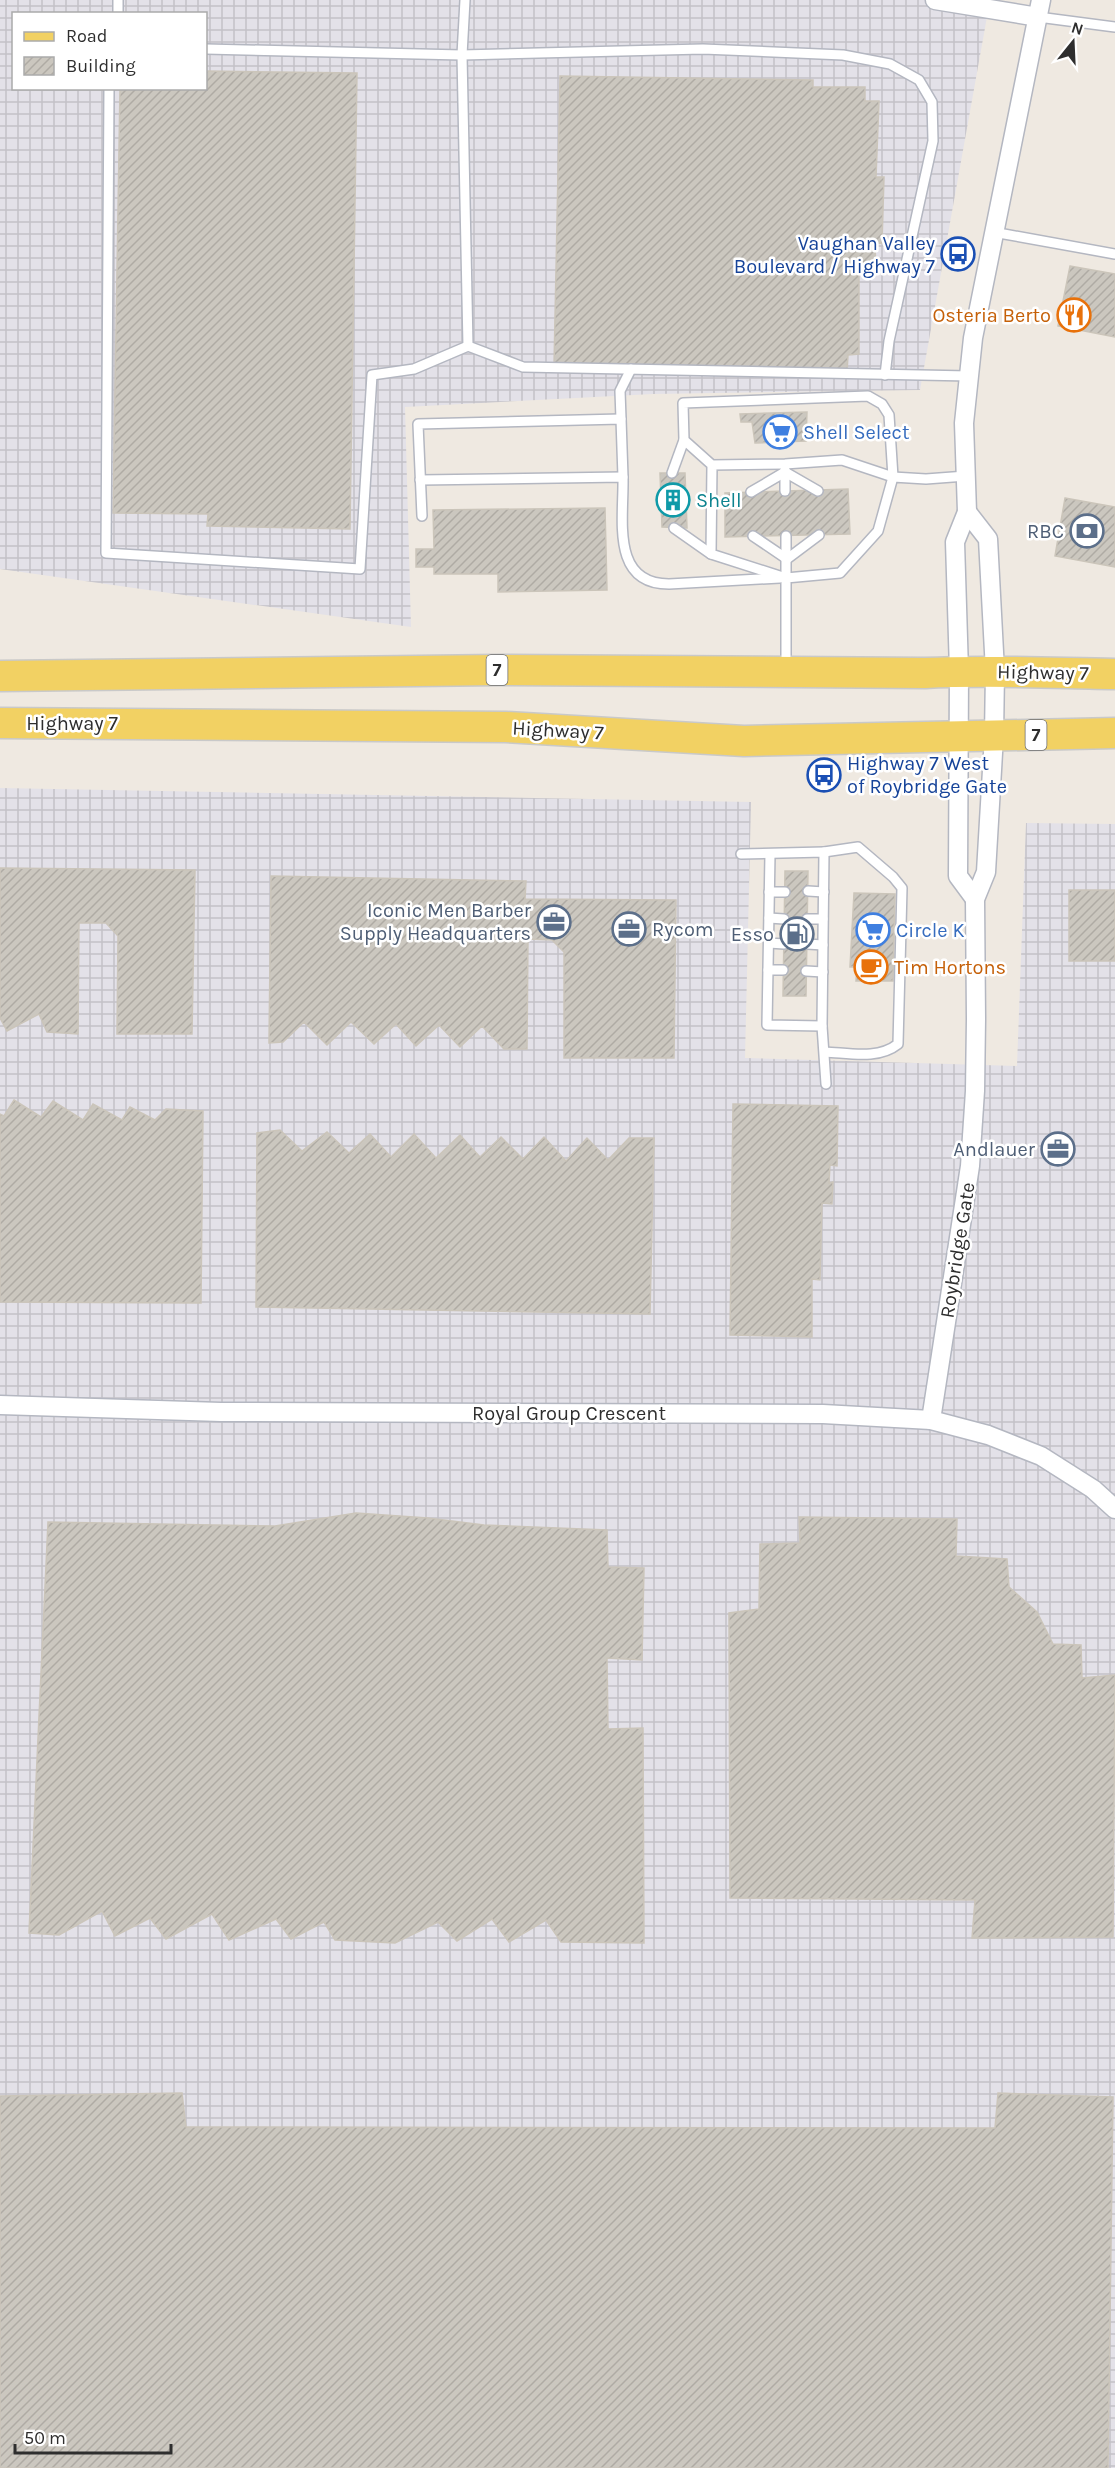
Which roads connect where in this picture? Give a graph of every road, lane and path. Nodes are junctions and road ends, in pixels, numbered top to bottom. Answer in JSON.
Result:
{"nodes":[{"id":1,"x":465,"y":0,"type":"edge"},
{"id":2,"x":935,"y":0,"type":"edge"},
{"id":3,"x":1039,"y":8,"type":"edge"},
{"id":4,"x":1115,"y":27,"type":"edge"},
{"id":5,"x":207,"y":49,"type":"edge"},
{"id":6,"x":462,"y":55,"type":"junction"},
{"id":7,"x":109,"y":90,"type":"edge"},
{"id":8,"x":993,"y":232,"type":"junction"},
{"id":9,"x":1115,"y":254,"type":"edge"},
{"id":10,"x":468,"y":346,"type":"junction"},
{"id":11,"x":631,"y":369,"type":"junction"},
{"id":12,"x":885,"y":375,"type":"junction"},
{"id":13,"x":969,"y":376,"type":"junction"},
{"id":14,"x":621,"y":419,"type":"junction"},
{"id":15,"x":684,"y":440,"type":"junction"},
{"id":16,"x":712,"y":465,"type":"junction"},
{"id":17,"x":785,"y":468,"type":"junction"},
{"id":18,"x":672,"y":473,"type":"dead end"},
{"id":19,"x":966,"y":476,"type":"junction"},
{"id":20,"x":623,"y":477,"type":"junction"},
{"id":21,"x":893,"y":477,"type":"junction"},
{"id":22,"x":420,"y":480,"type":"junction"},
{"id":23,"x":818,"y":490,"type":"dead end"},
{"id":24,"x":785,"y":491,"type":"dead end"},
{"id":25,"x":751,"y":492,"type":"dead end"},
{"id":26,"x":967,"y":512,"type":"junction"},
{"id":27,"x":422,"y":516,"type":"dead end"},
{"id":28,"x":674,"y":528,"type":"dead end"},
{"id":29,"x":819,"y":535,"type":"dead end"},
{"id":30,"x":753,"y":536,"type":"dead end"},
{"id":31,"x":786,"y":536,"type":"dead end"},
{"id":32,"x":711,"y":554,"type":"junction"},
{"id":33,"x":787,"y":559,"type":"junction"},
{"id":34,"x":786,"y":578,"type":"junction"},
{"id":35,"x":995,"y":670,"type":"junction"},
{"id":36,"x":786,"y":671,"type":"junction"},
{"id":37,"x":959,"y":671,"type":"junction"},
{"id":38,"x":1115,"y":674,"type":"edge"},
{"id":39,"x":0,"y":676,"type":"edge"},
{"id":40,"x":0,"y":723,"type":"edge"},
{"id":41,"x":1115,"y":733,"type":"edge"},
{"id":42,"x":994,"y":736,"type":"junction"},
{"id":43,"x":957,"y":737,"type":"junction"},
{"id":44,"x":824,"y":852,"type":"junction"},
{"id":45,"x":741,"y":854,"type":"dead end"},
{"id":46,"x":770,"y":854,"type":"junction"},
{"id":47,"x":808,"y":891,"type":"dead end"},
{"id":48,"x":769,"y":892,"type":"junction"},
{"id":49,"x":785,"y":892,"type":"dead end"},
{"id":50,"x":824,"y":892,"type":"junction"},
{"id":51,"x":975,"y":899,"type":"junction"},
{"id":52,"x":769,"y":918,"type":"junction"},
{"id":53,"x":784,"y":919,"type":"dead end"},
{"id":54,"x":807,"y":919,"type":"dead end"},
{"id":55,"x":824,"y":919,"type":"junction"},
{"id":56,"x":768,"y":943,"type":"junction"},
{"id":57,"x":784,"y":944,"type":"dead end"},
{"id":58,"x":807,"y":944,"type":"dead end"},
{"id":59,"x":823,"y":945,"type":"junction"},
{"id":60,"x":768,"y":970,"type":"junction"},
{"id":61,"x":783,"y":970,"type":"dead end"},
{"id":62,"x":806,"y":971,"type":"dead end"},
{"id":63,"x":823,"y":972,"type":"junction"},
{"id":64,"x":822,"y":1026,"type":"junction"},
{"id":65,"x":825,"y":1052,"type":"junction"},
{"id":66,"x":826,"y":1084,"type":"dead end"},
{"id":67,"x":0,"y":1405,"type":"edge"},
{"id":68,"x":931,"y":1420,"type":"junction"},
{"id":69,"x":1115,"y":1509,"type":"edge"}],
"edges":[{"from":1,"to":6,"type":"lane"},
{"from":2,"to":3,"type":"street"},
{"from":3,"to":4,"type":"lane"},
{"from":3,"to":8,"type":"street"},
{"from":5,"to":6,"type":"lane"},
{"from":6,"to":10,"type":"lane"},
{"from":6,"to":12,"type":"lane"},
{"from":7,"to":10,"type":"lane"},
{"from":8,"to":9,"type":"lane"},
{"from":8,"to":13,"type":"street"},
{"from":10,"to":11,"type":"lane"},
{"from":11,"to":12,"type":"lane"},
{"from":11,"to":14,"type":"lane"},
{"from":12,"to":13,"type":"lane"},
{"from":13,"to":19,"type":"street"},
{"from":14,"to":20,"type":"lane"},
{"from":14,"to":22,"type":"lane"},
{"from":15,"to":16,"type":"lane"},
{"from":15,"to":18,"type":"lane"},
{"from":15,"to":21,"type":"lane"},
{"from":16,"to":17,"type":"lane"},
{"from":16,"to":32,"type":"lane"},
{"from":17,"to":21,"type":"lane"},
{"from":17,"to":23,"type":"lane"},
{"from":17,"to":24,"type":"lane"},
{"from":17,"to":25,"type":"lane"},
{"from":19,"to":21,"type":"lane"},
{"from":19,"to":26,"type":"street"},
{"from":20,"to":22,"type":"lane"},
{"from":20,"to":34,"type":"lane"},
{"from":21,"to":34,"type":"lane"},
{"from":22,"to":27,"type":"lane"},
{"from":26,"to":35,"type":"street","name":"Roybridge Gate"},
{"from":26,"to":37,"type":"street"},
{"from":28,"to":32,"type":"lane"},
{"from":29,"to":33,"type":"lane"},
{"from":30,"to":33,"type":"lane"},
{"from":31,"to":33,"type":"lane"},
{"from":32,"to":34,"type":"lane"},
{"from":33,"to":34,"type":"lane"},
{"from":34,"to":36,"type":"lane"},
{"from":35,"to":37,"type":"main road","name":"Highway 7","number":"7"},
{"from":35,"to":38,"type":"main road","name":"Highway 7","number":"7"},
{"from":35,"to":42,"type":"street","name":"Roybridge Gate"},
{"from":36,"to":37,"type":"main road","name":"Highway 7","number":"7"},
{"from":36,"to":39,"type":"main road","name":"Highway 7","number":"7"},
{"from":37,"to":43,"type":"street"},
{"from":40,"to":43,"type":"main road","name":"Highway 7","number":"7"},
{"from":41,"to":42,"type":"main road","name":"Highway 7","number":"7"},
{"from":42,"to":43,"type":"main road","name":"Highway 7","number":"7"},
{"from":42,"to":51,"type":"street","name":"Roybridge Gate"},
{"from":43,"to":51,"type":"street"},
{"from":44,"to":46,"type":"lane"},
{"from":44,"to":50,"type":"lane"},
{"from":44,"to":65,"type":"lane"},
{"from":45,"to":46,"type":"lane"},
{"from":46,"to":48,"type":"lane"},
{"from":47,"to":50,"type":"lane"},
{"from":48,"to":49,"type":"lane"},
{"from":48,"to":52,"type":"lane"},
{"from":50,"to":55,"type":"lane"},
{"from":51,"to":68,"type":"street","name":"Roybridge Gate"},
{"from":52,"to":53,"type":"lane"},
{"from":52,"to":56,"type":"lane"},
{"from":54,"to":55,"type":"lane"},
{"from":55,"to":59,"type":"lane"},
{"from":56,"to":57,"type":"lane"},
{"from":56,"to":60,"type":"lane"},
{"from":58,"to":59,"type":"lane"},
{"from":59,"to":63,"type":"lane"},
{"from":60,"to":61,"type":"lane"},
{"from":60,"to":64,"type":"lane"},
{"from":62,"to":63,"type":"lane"},
{"from":63,"to":64,"type":"lane"},
{"from":64,"to":65,"type":"lane"},
{"from":65,"to":66,"type":"lane"},
{"from":67,"to":68,"type":"street","name":"Royal Group Crescent"},
{"from":68,"to":69,"type":"street","name":"Royal Group Crescent"}]}
